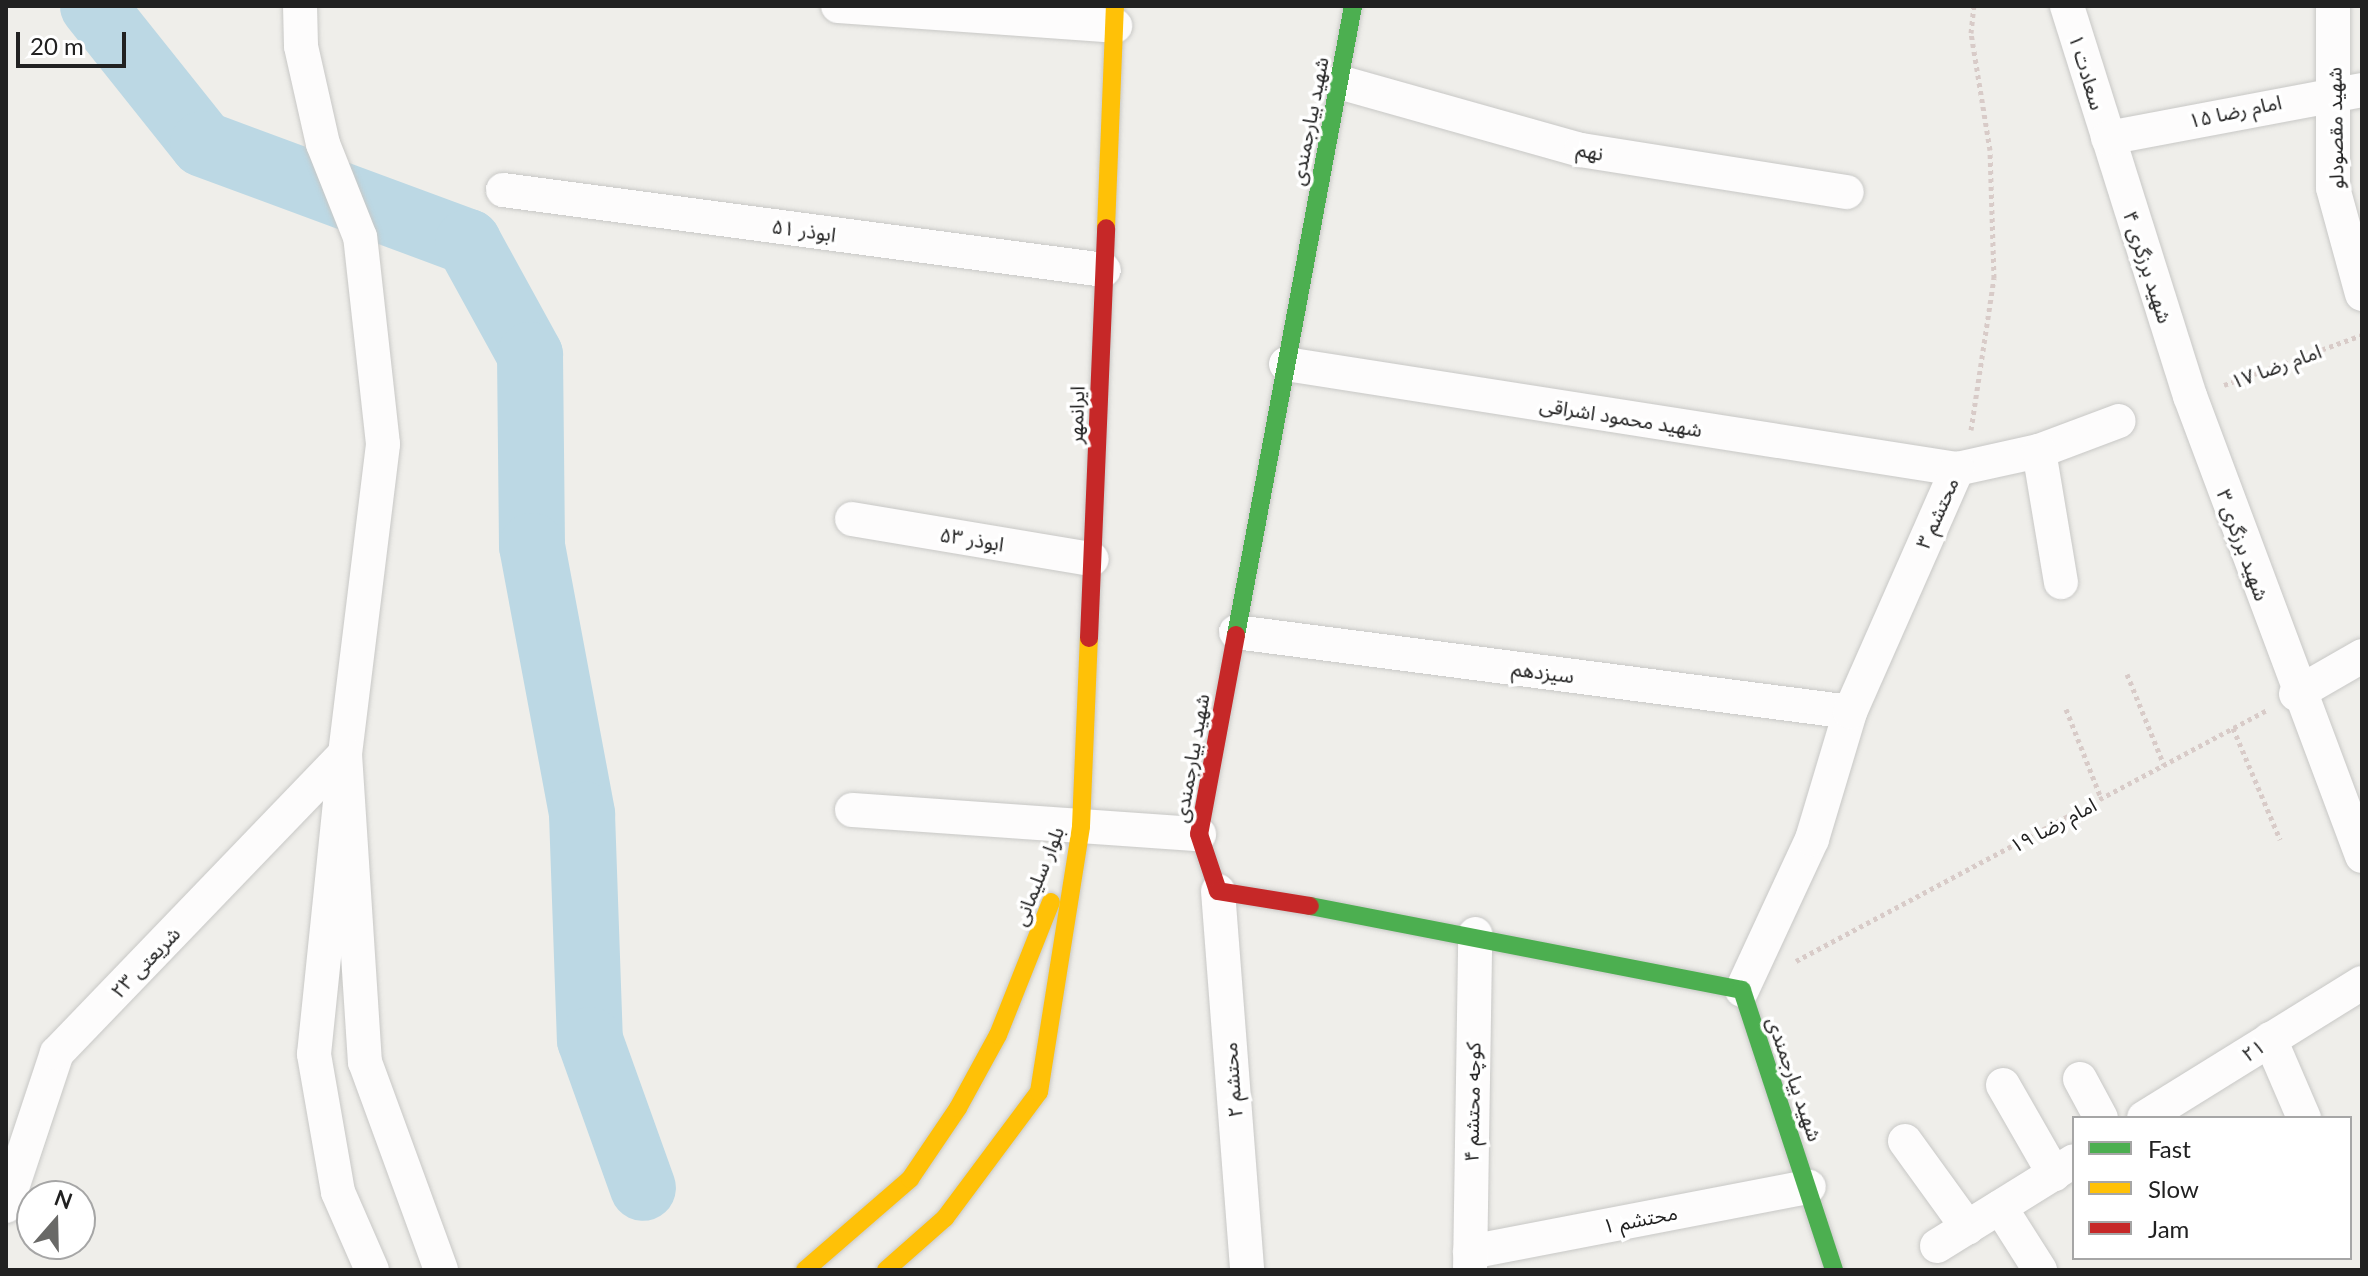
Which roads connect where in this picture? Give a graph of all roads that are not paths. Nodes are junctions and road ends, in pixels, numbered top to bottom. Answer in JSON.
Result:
{"nodes":[{"id":1,"x":300,"y":6,"type":"edge"},
{"id":2,"x":838,"y":6,"type":"edge"},
{"id":3,"x":1353,"y":6,"type":"edge"},
{"id":4,"x":2067,"y":6,"type":"edge"},
{"id":5,"x":2333,"y":6,"type":"edge"},
{"id":6,"x":1115,"y":16,"type":"edge"},
{"id":7,"x":1339,"y":82,"type":"junction"},
{"id":8,"x":2348,"y":90,"type":"edge"},
{"id":9,"x":2108,"y":138,"type":"junction"},
{"id":10,"x":503,"y":190,"type":"dead end"},
{"id":11,"x":1847,"y":192,"type":"dead end"},
{"id":12,"x":1104,"y":270,"type":"junction"},
{"id":13,"x":2362,"y":294,"type":"edge"},
{"id":14,"x":1286,"y":364,"type":"junction"},
{"id":15,"x":2190,"y":396,"type":"joint"},
{"id":16,"x":2119,"y":421,"type":"dead end"},
{"id":17,"x":2039,"y":451,"type":"junction"},
{"id":18,"x":1957,"y":469,"type":"junction"},
{"id":19,"x":852,"y":519,"type":"dead end"},
{"id":20,"x":1092,"y":559,"type":"junction"},
{"id":21,"x":2061,"y":582,"type":"dead end"},
{"id":22,"x":1236,"y":632,"type":"junction"},
{"id":23,"x":2362,"y":656,"type":"edge"},
{"id":24,"x":2296,"y":694,"type":"junction"},
{"id":25,"x":1850,"y":712,"type":"junction"},
{"id":26,"x":345,"y":754,"type":"junction"},
{"id":27,"x":852,"y":810,"type":"dead end"},
{"id":28,"x":1081,"y":826,"type":"junction"},
{"id":29,"x":1199,"y":834,"type":"junction"},
{"id":30,"x":2362,"y":856,"type":"edge"},
{"id":31,"x":1218,"y":891,"type":"junction"},
{"id":32,"x":1475,"y":934,"type":"junction"},
{"id":33,"x":2362,"y":983,"type":"edge"},
{"id":34,"x":1742,"y":990,"type":"junction"},
{"id":35,"x":2270,"y":1039,"type":"junction"},
{"id":36,"x":2080,"y":1079,"type":"dead end"},
{"id":37,"x":2003,"y":1085,"type":"dead end"},
{"id":38,"x":2162,"y":1113,"type":"edge"},
{"id":39,"x":2100,"y":1116,"type":"edge"},
{"id":40,"x":2303,"y":1116,"type":"edge"},
{"id":41,"x":1905,"y":1141,"type":"dead end"},
{"id":42,"x":2064,"y":1168,"type":"edge"},
{"id":43,"x":1809,"y":1187,"type":"junction"},
{"id":44,"x":6,"y":1206,"type":"edge"},
{"id":45,"x":2000,"y":1207,"type":"junction"},
{"id":46,"x":1968,"y":1228,"type":"junction"},
{"id":47,"x":1937,"y":1246,"type":"dead end"},
{"id":48,"x":1470,"y":1261,"type":"edge"},
{"id":49,"x":372,"y":1270,"type":"edge"},
{"id":50,"x":441,"y":1270,"type":"edge"},
{"id":51,"x":805,"y":1270,"type":"edge"},
{"id":52,"x":886,"y":1270,"type":"edge"},
{"id":53,"x":1247,"y":1270,"type":"edge"},
{"id":54,"x":1834,"y":1270,"type":"edge"},
{"id":55,"x":2040,"y":1270,"type":"edge"}],
"edges":[{"from":1,"to":26,"type":"street"},
{"from":2,"to":6,"type":"street"},
{"from":3,"to":7,"type":"main road","name":"شهید بیارجمندی"},
{"from":4,"to":9,"type":"street","name":"۱ سعادت"},
{"from":5,"to":8,"type":"street","name":"شهید مقصودلو"},
{"from":6,"to":12,"type":"main road","name":"ایرانمهر"},
{"from":7,"to":11,"type":"street","name":"نهم"},
{"from":7,"to":14,"type":"main road","name":"شهید بیارجمندی"},
{"from":8,"to":9,"type":"street","name":"امام رضا ۱۵"},
{"from":8,"to":13,"type":"street","name":"شهید مقصودلو"},
{"from":9,"to":15,"type":"street","name":"۴ شهید برزگری"},
{"from":10,"to":12,"type":"street","name":"ابوذر ۵۱"},
{"from":12,"to":20,"type":"main road","name":"ایرانمهر"},
{"from":14,"to":18,"type":"street","name":"شهید محمود اشراقی"},
{"from":14,"to":22,"type":"main road","name":"شهید بیارجمندی"},
{"from":15,"to":24,"type":"street","name":"۳ شهید برزگری"},
{"from":16,"to":17,"type":"street"},
{"from":17,"to":18,"type":"street"},
{"from":17,"to":21,"type":"street"},
{"from":18,"to":25,"type":"street","name":"محتشم ۳"},
{"from":19,"to":20,"type":"street","name":"۵۳ ابوذر"},
{"from":20,"to":28,"type":"main road","name":"ایرانمهر"},
{"from":22,"to":25,"type":"street","name":"سیزدهم"},
{"from":22,"to":29,"type":"main road","name":"شهید بیارجمندی"},
{"from":23,"to":24,"type":"street"},
{"from":24,"to":30,"type":"street","name":"۳ شهید برزگری"},
{"from":25,"to":34,"type":"street","name":"محتشم ۳"},
{"from":26,"to":44,"type":"street","name":"شریعتی ۲۳"},
{"from":26,"to":49,"type":"street"},
{"from":26,"to":50,"type":"street"},
{"from":27,"to":28,"type":"street"},
{"from":28,"to":29,"type":"street"},
{"from":28,"to":51,"type":"main road","name":"بلوار سلیمانی"},
{"from":28,"to":52,"type":"main road","name":"بلوار سلیمانی"},
{"from":29,"to":31,"type":"main road","name":"شهید بیارجمندی"},
{"from":31,"to":32,"type":"main road"},
{"from":31,"to":53,"type":"street","name":"۲ محتشم"},
{"from":32,"to":34,"type":"main road"},
{"from":32,"to":48,"type":"street","name":"کوچه محتشم ۴"},
{"from":33,"to":35,"type":"street","name":"۲۱"},
{"from":34,"to":43,"type":"main road","name":"شهید بیارجمندی"},
{"from":35,"to":38,"type":"street","name":"۲۱"},
{"from":35,"to":40,"type":"street"},
{"from":36,"to":39,"type":"street"},
{"from":37,"to":42,"type":"street"},
{"from":41,"to":46,"type":"street"},
{"from":42,"to":45,"type":"street"},
{"from":43,"to":48,"type":"street","name":"محتشم ۱"},
{"from":43,"to":54,"type":"main road","name":"شهید بیارجمندی"},
{"from":45,"to":46,"type":"street"},
{"from":45,"to":55,"type":"street"},
{"from":46,"to":47,"type":"street"}]}
